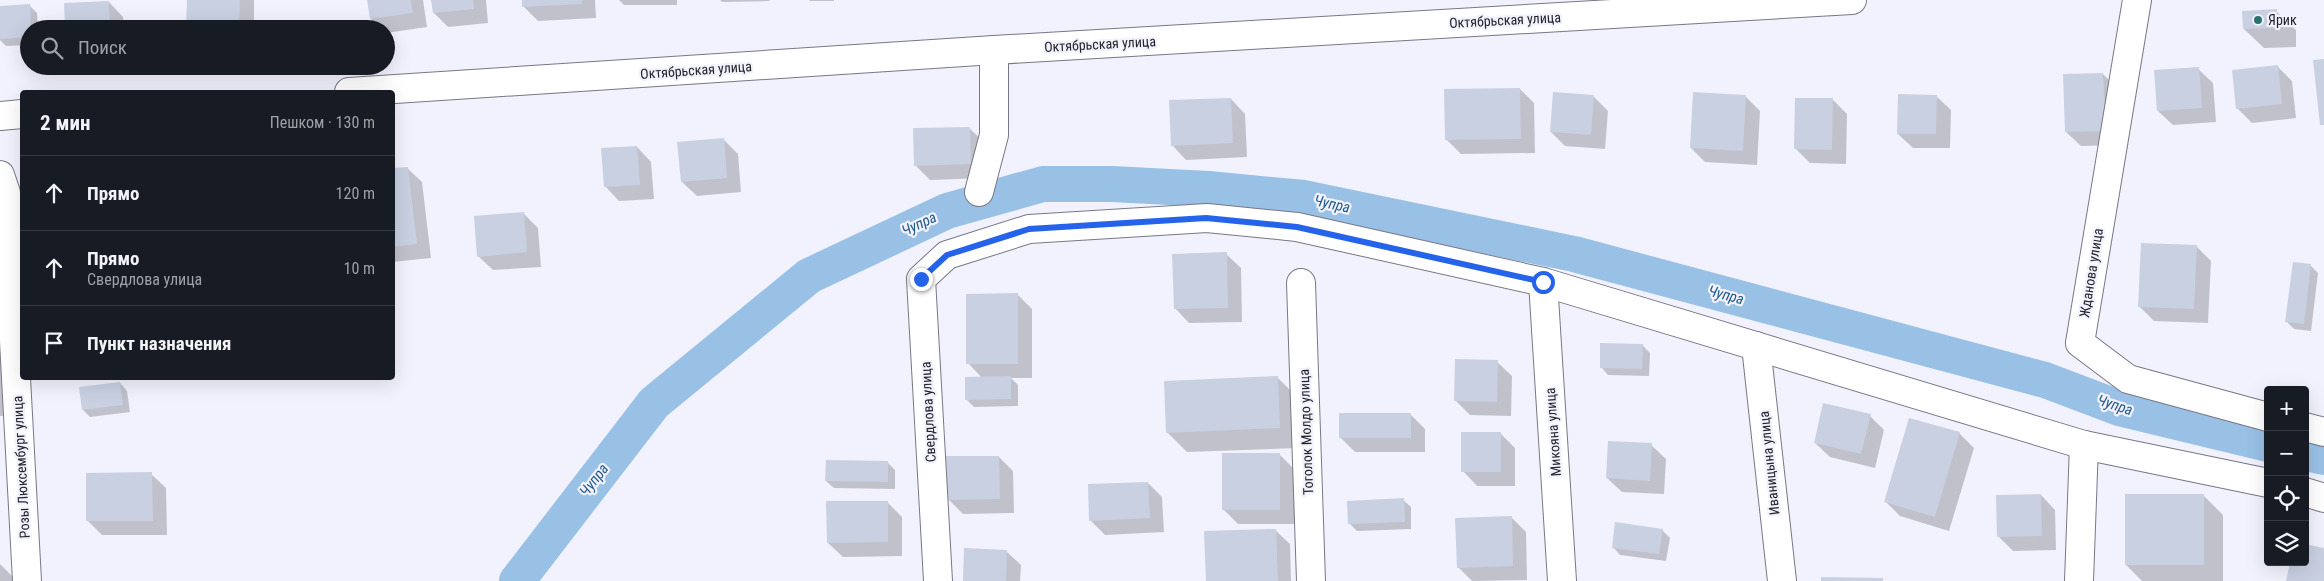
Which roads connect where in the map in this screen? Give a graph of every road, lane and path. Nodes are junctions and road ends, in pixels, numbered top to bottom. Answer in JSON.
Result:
{"nodes":[{"id":1,"x":1852,"y":0,"type":"edge"},
{"id":2,"x":2136,"y":0,"type":"edge"},
{"id":3,"x":994,"y":50,"type":"junction"},
{"id":4,"x":380,"y":90,"type":"edge"},
{"id":5,"x":20,"y":114,"type":"edge"},
{"id":6,"x":0,"y":116,"type":"edge"},
{"id":7,"x":0,"y":175,"type":"edge"},
{"id":8,"x":979,"y":192,"type":"dead end"},
{"id":9,"x":1543,"y":282,"type":"junction"},
{"id":10,"x":1301,"y":283,"type":"dead end"},
{"id":11,"x":1756,"y":346,"type":"junction"},
{"id":12,"x":2264,"y":416,"type":"edge"},
{"id":13,"x":2309,"y":428,"type":"edge"},
{"id":14,"x":2324,"y":432,"type":"edge"},
{"id":15,"x":2084,"y":444,"type":"junction"},
{"id":16,"x":2264,"y":482,"type":"edge"},
{"id":17,"x":2309,"y":493,"type":"edge"},
{"id":18,"x":2324,"y":498,"type":"edge"},
{"id":19,"x":27,"y":581,"type":"edge"},
{"id":20,"x":938,"y":581,"type":"edge"},
{"id":21,"x":1311,"y":581,"type":"edge"},
{"id":22,"x":1562,"y":581,"type":"edge"},
{"id":23,"x":1782,"y":581,"type":"edge"},
{"id":24,"x":2078,"y":581,"type":"edge"}],
"edges":[{"from":1,"to":3,"type":"street","name":"Октябрьская улица"},
{"from":2,"to":12,"type":"street","name":"Жданова улица"},
{"from":3,"to":4,"type":"street","name":"Октябрьская улица"},
{"from":3,"to":8,"type":"street"},
{"from":5,"to":6,"type":"street"},
{"from":7,"to":19,"type":"street","name":"Розы Люксембург улица"},
{"from":9,"to":11,"type":"street"},
{"from":9,"to":20,"type":"street","name":"Свердлова улица"},
{"from":9,"to":22,"type":"street","name":"Микояна улица"},
{"from":10,"to":21,"type":"street","name":"Тоголок Молдо улица"},
{"from":11,"to":15,"type":"street"},
{"from":11,"to":23,"type":"street","name":"Иваницына улица"},
{"from":13,"to":14,"type":"street"},
{"from":15,"to":16,"type":"street"},
{"from":15,"to":24,"type":"street"},
{"from":17,"to":18,"type":"street"}]}
